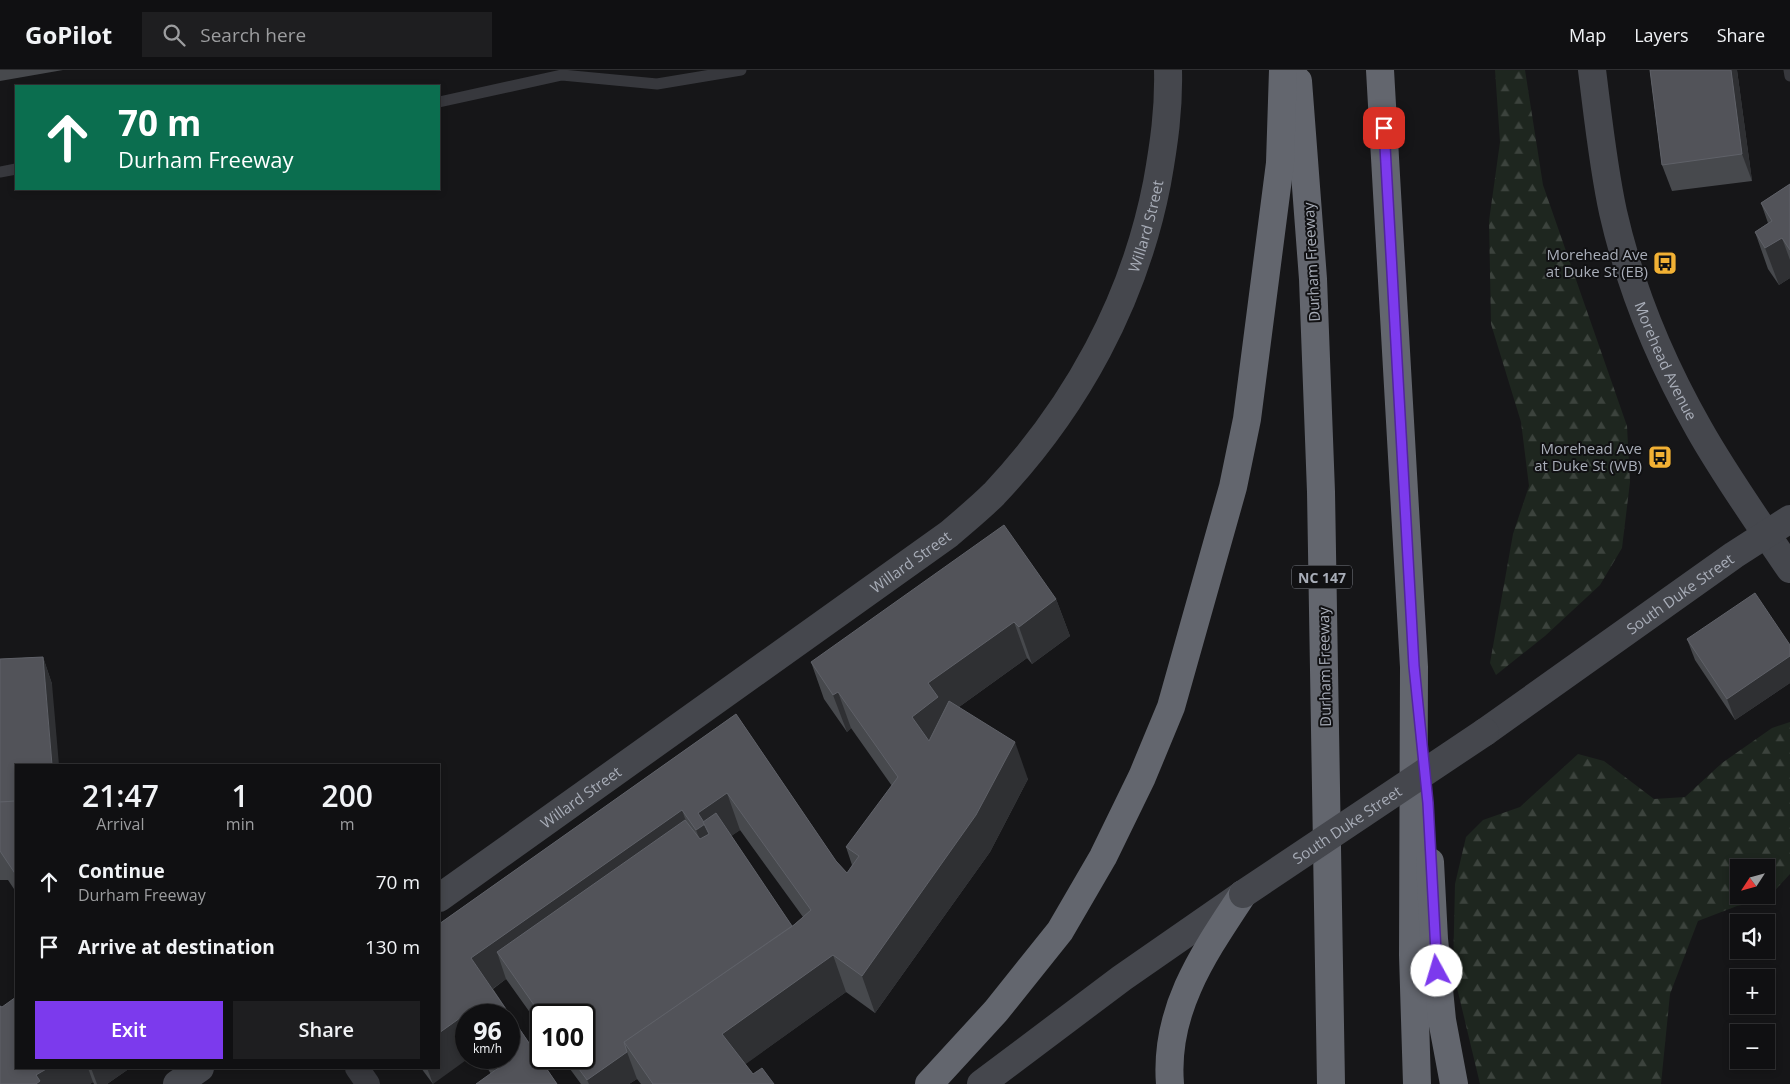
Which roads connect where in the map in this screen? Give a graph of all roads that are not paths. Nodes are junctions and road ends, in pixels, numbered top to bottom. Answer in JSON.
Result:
{"nodes":[{"id":1,"x":741,"y":70,"type":"edge"},
{"id":2,"x":1168,"y":70,"type":"edge"},
{"id":3,"x":1283,"y":70,"type":"edge"},
{"id":4,"x":1296,"y":70,"type":"edge"},
{"id":5,"x":1380,"y":70,"type":"edge"},
{"id":6,"x":1592,"y":70,"type":"edge"},
{"id":7,"x":1789,"y":70,"type":"edge"},
{"id":8,"x":1790,"y":76,"type":"edge"},
{"id":9,"x":440,"y":102,"type":"edge"},
{"id":10,"x":15,"y":169,"type":"edge"},
{"id":11,"x":0,"y":172,"type":"edge"},
{"id":12,"x":1790,"y":519,"type":"edge"},
{"id":13,"x":1767,"y":534,"type":"junction"},
{"id":14,"x":1790,"y":568,"type":"edge"},
{"id":15,"x":1414,"y":666,"type":"junction"},
{"id":16,"x":1243,"y":894,"type":"junction"},
{"id":17,"x":440,"y":897,"type":"edge"},
{"id":18,"x":199,"y":1069,"type":"edge"},
{"id":19,"x":358,"y":1069,"type":"edge"},
{"id":20,"x":177,"y":1084,"type":"edge"},
{"id":21,"x":368,"y":1084,"type":"edge"},
{"id":22,"x":929,"y":1084,"type":"edge"},
{"id":23,"x":981,"y":1084,"type":"edge"},
{"id":24,"x":1170,"y":1084,"type":"edge"},
{"id":25,"x":1331,"y":1084,"type":"edge"},
{"id":26,"x":1417,"y":1084,"type":"edge"},
{"id":27,"x":1454,"y":1084,"type":"edge"}],
"edges":[{"from":1,"to":9,"type":"lane"},
{"from":2,"to":17,"type":"street","name":"Willard Street"},
{"from":3,"to":22,"type":"highway"},
{"from":4,"to":25,"type":"highway","name":"Durham Freeway","number":"NC 147"},
{"from":5,"to":15,"type":"highway"},
{"from":6,"to":13,"type":"street","name":"Morehead Avenue"},
{"from":7,"to":8,"type":"lane"},
{"from":10,"to":11,"type":"lane"},
{"from":12,"to":13,"type":"street","name":"South Duke Street"},
{"from":13,"to":14,"type":"street","name":"Morehead Avenue"},
{"from":13,"to":16,"type":"street","name":"South Duke Street","bridge":true},
{"from":15,"to":26,"type":"highway"},
{"from":15,"to":27,"type":"highway"},
{"from":16,"to":23,"type":"street","name":"South Duke Street"},
{"from":16,"to":24,"type":"highway"},
{"from":18,"to":20,"type":"street"},
{"from":19,"to":21,"type":"street"}]}
